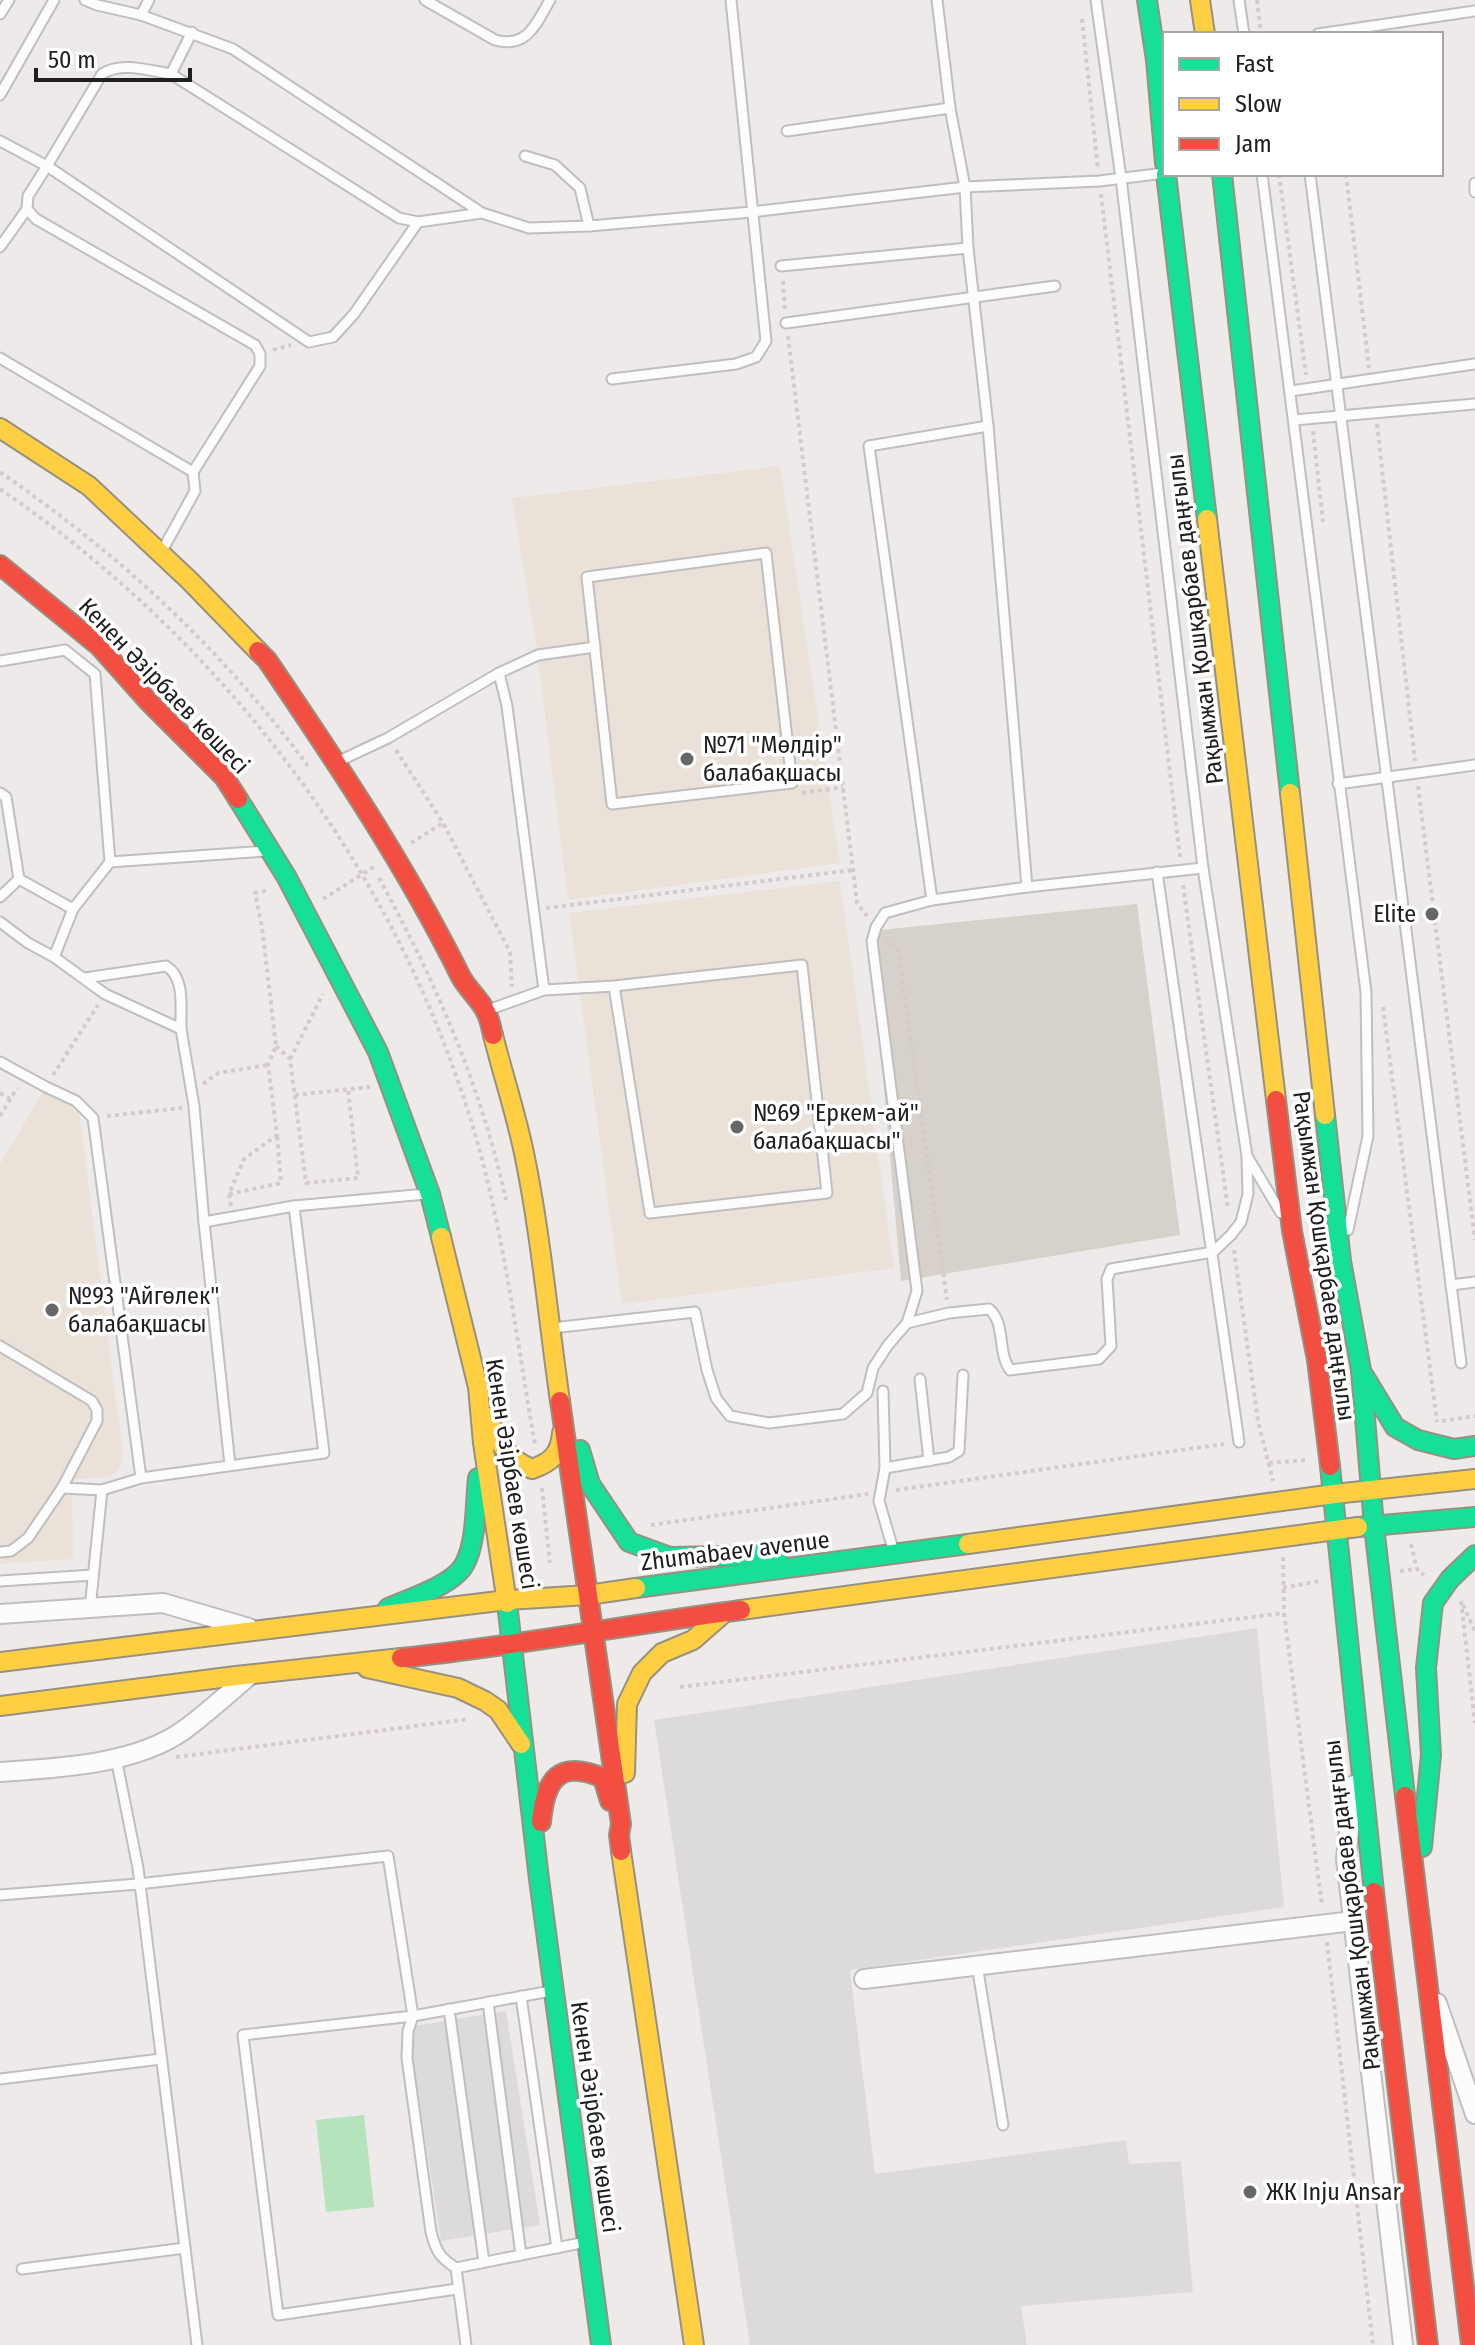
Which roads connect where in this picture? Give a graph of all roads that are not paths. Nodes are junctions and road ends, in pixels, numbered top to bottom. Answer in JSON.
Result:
{"nodes":[{"id":1,"x":9,"y":0,"type":"edge"},
{"id":2,"x":54,"y":0,"type":"edge"},
{"id":3,"x":85,"y":0,"type":"edge"},
{"id":4,"x":149,"y":0,"type":"edge"},
{"id":5,"x":425,"y":0,"type":"edge"},
{"id":6,"x":550,"y":0,"type":"edge"},
{"id":7,"x":731,"y":0,"type":"edge"},
{"id":8,"x":937,"y":0,"type":"edge"},
{"id":9,"x":1096,"y":0,"type":"edge"},
{"id":10,"x":1147,"y":0,"type":"edge"},
{"id":11,"x":1200,"y":0,"type":"edge"},
{"id":12,"x":1239,"y":0,"type":"edge"},
{"id":13,"x":1475,"y":11,"type":"edge"},
{"id":14,"x":0,"y":14,"type":"edge"},
{"id":15,"x":141,"y":15,"type":"junction"},
{"id":16,"x":192,"y":32,"type":"junction"},
{"id":17,"x":1205,"y":32,"type":"edge"},
{"id":18,"x":1244,"y":32,"type":"edge"},
{"id":19,"x":1332,"y":32,"type":"edge"},
{"id":20,"x":1161,"y":60,"type":"edge"},
{"id":21,"x":171,"y":74,"type":"junction"},
{"id":22,"x":0,"y":95,"type":"edge"},
{"id":23,"x":950,"y":108,"type":"junction"},
{"id":24,"x":1163,"y":112,"type":"edge"},
{"id":25,"x":787,"y":131,"type":"dead end"},
{"id":26,"x":0,"y":141,"type":"edge"},
{"id":27,"x":525,"y":156,"type":"dead end"},
{"id":28,"x":47,"y":166,"type":"junction"},
{"id":29,"x":1163,"y":173,"type":"edge"},
{"id":30,"x":1166,"y":176,"type":"edge"},
{"id":31,"x":1222,"y":176,"type":"edge"},
{"id":32,"x":1262,"y":176,"type":"edge"},
{"id":33,"x":1310,"y":176,"type":"edge"},
{"id":34,"x":1121,"y":178,"type":"junction"},
{"id":35,"x":1475,"y":183,"type":"edge"},
{"id":36,"x":965,"y":187,"type":"junction"},
{"id":37,"x":1475,"y":192,"type":"edge"},
{"id":38,"x":27,"y":209,"type":"junction"},
{"id":39,"x":752,"y":212,"type":"junction"},
{"id":40,"x":482,"y":213,"type":"junction"},
{"id":41,"x":418,"y":222,"type":"junction"},
{"id":42,"x":589,"y":226,"type":"junction"},
{"id":43,"x":0,"y":247,"type":"edge"},
{"id":44,"x":968,"y":248,"type":"junction"},
{"id":45,"x":781,"y":266,"type":"road end"},
{"id":46,"x":1055,"y":286,"type":"dead end"},
{"id":47,"x":974,"y":299,"type":"junction"},
{"id":48,"x":786,"y":323,"type":"road end"},
{"id":49,"x":0,"y":358,"type":"edge"},
{"id":50,"x":1475,"y":364,"type":"edge"},
{"id":51,"x":612,"y":379,"type":"dead end"},
{"id":52,"x":1336,"y":383,"type":"junction"},
{"id":53,"x":1291,"y":391,"type":"junction"},
{"id":54,"x":1475,"y":404,"type":"edge"},
{"id":55,"x":1341,"y":416,"type":"junction"},
{"id":56,"x":1294,"y":420,"type":"junction"},
{"id":57,"x":988,"y":426,"type":"junction"},
{"id":58,"x":0,"y":428,"type":"edge"},
{"id":59,"x":193,"y":472,"type":"junction"},
{"id":60,"x":161,"y":554,"type":"junction"},
{"id":61,"x":0,"y":565,"type":"edge"},
{"id":62,"x":595,"y":647,"type":"junction"},
{"id":63,"x":89,"y":655,"type":"junction"},
{"id":64,"x":0,"y":661,"type":"edge"},
{"id":65,"x":499,"y":673,"type":"junction"},
{"id":66,"x":336,"y":762,"type":"junction"},
{"id":67,"x":1475,"y":765,"type":"edge"},
{"id":68,"x":1387,"y":777,"type":"junction"},
{"id":69,"x":1338,"y":784,"type":"junction"},
{"id":70,"x":0,"y":793,"type":"edge"},
{"id":71,"x":270,"y":851,"type":"junction"},
{"id":72,"x":110,"y":862,"type":"junction"},
{"id":73,"x":1203,"y":868,"type":"junction"},
{"id":74,"x":1157,"y":872,"type":"junction"},
{"id":75,"x":19,"y":879,"type":"junction"},
{"id":76,"x":1027,"y":887,"type":"junction"},
{"id":77,"x":0,"y":897,"type":"edge"},
{"id":78,"x":932,"y":900,"type":"junction"},
{"id":79,"x":73,"y":909,"type":"junction"},
{"id":80,"x":0,"y":922,"type":"edge"},
{"id":81,"x":54,"y":957,"type":"junction"},
{"id":82,"x":85,"y":978,"type":"junction"},
{"id":83,"x":614,"y":986,"type":"junction"},
{"id":84,"x":544,"y":990,"type":"junction"},
{"id":85,"x":486,"y":1011,"type":"junction"},
{"id":86,"x":181,"y":1029,"type":"junction"},
{"id":87,"x":0,"y":1062,"type":"edge"},
{"id":88,"x":1247,"y":1156,"type":"junction"},
{"id":89,"x":430,"y":1194,"type":"junction"},
{"id":90,"x":294,"y":1206,"type":"junction"},
{"id":91,"x":204,"y":1222,"type":"junction"},
{"id":92,"x":1292,"y":1231,"type":"junction"},
{"id":93,"x":1213,"y":1252,"type":"junction"},
{"id":94,"x":1341,"y":1261,"type":"junction"},
{"id":95,"x":1475,"y":1282,"type":"edge"},
{"id":96,"x":1451,"y":1285,"type":"junction"},
{"id":97,"x":907,"y":1323,"type":"junction"},
{"id":98,"x":549,"y":1328,"type":"junction"},
{"id":99,"x":0,"y":1346,"type":"edge"},
{"id":100,"x":1461,"y":1363,"type":"dead end"},
{"id":101,"x":556,"y":1367,"type":"junction"},
{"id":102,"x":1361,"y":1370,"type":"junction"},
{"id":103,"x":963,"y":1375,"type":"dead end"},
{"id":104,"x":920,"y":1379,"type":"dead end"},
{"id":105,"x":478,"y":1387,"type":"junction"},
{"id":106,"x":883,"y":1391,"type":"dead end"},
{"id":107,"x":563,"y":1419,"type":"junction"},
{"id":108,"x":1239,"y":1442,"type":"road end"},
{"id":109,"x":483,"y":1443,"type":"junction"},
{"id":110,"x":1475,"y":1446,"type":"edge"},
{"id":111,"x":929,"y":1461,"type":"junction"},
{"id":112,"x":230,"y":1465,"type":"junction"},
{"id":113,"x":885,"y":1468,"type":"junction"},
{"id":114,"x":141,"y":1478,"type":"junction"},
{"id":115,"x":1475,"y":1479,"type":"edge"},
{"id":116,"x":1423,"y":1484,"type":"junction"},
{"id":117,"x":62,"y":1488,"type":"junction"},
{"id":118,"x":102,"y":1490,"type":"junction"},
{"id":119,"x":1371,"y":1490,"type":"junction"},
{"id":120,"x":1334,"y":1494,"type":"junction"},
{"id":121,"x":1475,"y":1517,"type":"edge"},
{"id":122,"x":1414,"y":1523,"type":"junction"},
{"id":123,"x":1374,"y":1526,"type":"junction"},
{"id":124,"x":1337,"y":1529,"type":"junction"},
{"id":125,"x":0,"y":1552,"type":"edge"},
{"id":126,"x":894,"y":1555,"type":"junction"},
{"id":127,"x":1475,"y":1555,"type":"edge"},
{"id":128,"x":874,"y":1557,"type":"junction"},
{"id":129,"x":93,"y":1575,"type":"junction"},
{"id":130,"x":0,"y":1581,"type":"edge"},
{"id":131,"x":588,"y":1595,"type":"junction"},
{"id":132,"x":507,"y":1600,"type":"junction"},
{"id":133,"x":90,"y":1609,"type":"junction"},
{"id":134,"x":725,"y":1612,"type":"junction"},
{"id":135,"x":0,"y":1614,"type":"edge"},
{"id":136,"x":300,"y":1626,"type":"junction"},
{"id":137,"x":259,"y":1631,"type":"junction"},
{"id":138,"x":593,"y":1633,"type":"junction"},
{"id":139,"x":512,"y":1645,"type":"junction"},
{"id":140,"x":0,"y":1662,"type":"edge"},
{"id":141,"x":348,"y":1663,"type":"junction"},
{"id":142,"x":252,"y":1674,"type":"junction"},
{"id":143,"x":0,"y":1706,"type":"edge"},
{"id":144,"x":525,"y":1750,"type":"junction"},
{"id":145,"x":1358,"y":1751,"type":"junction"},
{"id":146,"x":116,"y":1758,"type":"junction"},
{"id":147,"x":0,"y":1772,"type":"edge"},
{"id":148,"x":620,"y":1830,"type":"junction"},
{"id":149,"x":539,"y":1879,"type":"junction"},
{"id":150,"x":138,"y":1884,"type":"junction"},
{"id":151,"x":0,"y":1895,"type":"edge"},
{"id":152,"x":1416,"y":1898,"type":"junction"},
{"id":153,"x":1353,"y":1921,"type":"junction"},
{"id":154,"x":977,"y":1965,"type":"junction"},
{"id":155,"x":1424,"y":1965,"type":"junction"},
{"id":156,"x":864,"y":1979,"type":"dead end"},
{"id":157,"x":554,"y":1990,"type":"junction"},
{"id":158,"x":521,"y":1996,"type":"junction"},
{"id":159,"x":488,"y":2002,"type":"junction"},
{"id":160,"x":449,"y":2009,"type":"junction"},
{"id":161,"x":413,"y":2016,"type":"junction"},
{"id":162,"x":161,"y":2059,"type":"junction"},
{"id":163,"x":0,"y":2079,"type":"edge"},
{"id":164,"x":1475,"y":2114,"type":"edge"},
{"id":165,"x":1003,"y":2125,"type":"dead end"},
{"id":166,"x":588,"y":2241,"type":"junction"},
{"id":167,"x":185,"y":2248,"type":"junction"},
{"id":168,"x":557,"y":2248,"type":"junction"},
{"id":169,"x":521,"y":2255,"type":"junction"},
{"id":170,"x":484,"y":2262,"type":"junction"},
{"id":171,"x":456,"y":2268,"type":"junction"},
{"id":172,"x":22,"y":2269,"type":"dead end"},
{"id":173,"x":457,"y":2289,"type":"junction"},
{"id":174,"x":197,"y":2345,"type":"edge"},
{"id":175,"x":466,"y":2345,"type":"edge"},
{"id":176,"x":601,"y":2345,"type":"edge"},
{"id":177,"x":694,"y":2345,"type":"edge"},
{"id":178,"x":1403,"y":2345,"type":"edge"},
{"id":179,"x":1428,"y":2345,"type":"edge"},
{"id":180,"x":1471,"y":2345,"type":"edge"}],
"edges":[{"from":1,"to":14,"type":"lane"},
{"from":2,"to":22,"type":"lane"},
{"from":3,"to":15,"type":"lane"},
{"from":4,"to":15,"type":"lane"},
{"from":5,"to":6,"type":"lane"},
{"from":7,"to":39,"type":"lane"},
{"from":8,"to":23,"type":"lane"},
{"from":9,"to":34,"type":"lane"},
{"from":10,"to":20,"type":"main road"},
{"from":11,"to":17,"type":"main road"},
{"from":12,"to":18,"type":"lane"},
{"from":13,"to":19,"type":"lane"},
{"from":15,"to":16,"type":"lane"},
{"from":16,"to":21,"type":"lane"},
{"from":16,"to":40,"type":"lane"},
{"from":20,"to":24,"type":"main road"},
{"from":21,"to":28,"type":"lane"},
{"from":21,"to":41,"type":"lane"},
{"from":23,"to":25,"type":"lane"},
{"from":23,"to":36,"type":"lane"},
{"from":26,"to":28,"type":"lane"},
{"from":27,"to":42,"type":"lane"},
{"from":28,"to":38,"type":"lane"},
{"from":28,"to":41,"type":"lane"},
{"from":29,"to":34,"type":"lane"},
{"from":30,"to":92,"type":"main road","name":"Рақымжан Қошқарбаев даңғылы"},
{"from":31,"to":94,"type":"main road","name":"Рақымжан Қошқарбаев даңғылы"},
{"from":32,"to":53,"type":"lane"},
{"from":33,"to":52,"type":"lane"},
{"from":34,"to":36,"type":"lane"},
{"from":34,"to":73,"type":"lane"},
{"from":35,"to":37,"type":"lane"},
{"from":36,"to":39,"type":"lane"},
{"from":36,"to":44,"type":"lane"},
{"from":38,"to":43,"type":"lane"},
{"from":38,"to":59,"type":"lane"},
{"from":39,"to":42,"type":"lane"},
{"from":39,"to":51,"type":"lane"},
{"from":40,"to":41,"type":"lane"},
{"from":40,"to":42,"type":"lane"},
{"from":44,"to":45,"type":"lane"},
{"from":44,"to":47,"type":"lane"},
{"from":46,"to":47,"type":"lane"},
{"from":47,"to":48,"type":"lane"},
{"from":47,"to":57,"type":"lane"},
{"from":49,"to":59,"type":"lane"},
{"from":50,"to":52,"type":"lane"},
{"from":52,"to":53,"type":"lane"},
{"from":52,"to":55,"type":"lane"},
{"from":53,"to":56,"type":"lane"},
{"from":54,"to":55,"type":"lane"},
{"from":55,"to":56,"type":"lane"},
{"from":55,"to":68,"type":"lane"},
{"from":56,"to":69,"type":"lane"},
{"from":57,"to":76,"type":"lane"},
{"from":57,"to":78,"type":"lane"},
{"from":58,"to":60,"type":"main road"},
{"from":59,"to":60,"type":"lane"},
{"from":60,"to":66,"type":"main road"},
{"from":61,"to":63,"type":"main road","name":"Кенен Әзірбаев көшесі"},
{"from":62,"to":62,"type":"lane"},
{"from":62,"to":65,"type":"lane"},
{"from":63,"to":64,"type":"lane"},
{"from":63,"to":71,"type":"main road","name":"Кенен Әзірбаев көшесі"},
{"from":63,"to":72,"type":"lane"},
{"from":65,"to":66,"type":"lane"},
{"from":65,"to":84,"type":"lane"},
{"from":66,"to":85,"type":"main road"},
{"from":67,"to":68,"type":"lane"},
{"from":68,"to":69,"type":"lane"},
{"from":68,"to":96,"type":"lane"},
{"from":69,"to":94,"type":"lane"},
{"from":70,"to":75,"type":"lane"},
{"from":71,"to":72,"type":"lane"},
{"from":71,"to":89,"type":"main road","name":"Кенен Әзірбаев көшесі"},
{"from":72,"to":79,"type":"lane"},
{"from":73,"to":74,"type":"lane"},
{"from":73,"to":88,"type":"lane"},
{"from":74,"to":76,"type":"lane"},
{"from":74,"to":93,"type":"lane"},
{"from":75,"to":77,"type":"lane"},
{"from":75,"to":79,"type":"lane"},
{"from":76,"to":78,"type":"lane"},
{"from":78,"to":97,"type":"lane"},
{"from":79,"to":81,"type":"lane"},
{"from":80,"to":81,"type":"lane"},
{"from":81,"to":82,"type":"lane"},
{"from":82,"to":86,"type":"lane"},
{"from":82,"to":86,"type":"lane"},
{"from":83,"to":83,"type":"lane"},
{"from":83,"to":84,"type":"lane"},
{"from":84,"to":85,"type":"lane"},
{"from":85,"to":98,"type":"main road"},
{"from":86,"to":91,"type":"lane"},
{"from":87,"to":114,"type":"lane"},
{"from":88,"to":92,"type":"lane"},
{"from":88,"to":93,"type":"lane"},
{"from":89,"to":90,"type":"lane"},
{"from":89,"to":105,"type":"main road","name":"Кенен Әзірбаев көшесі"},
{"from":90,"to":91,"type":"lane"},
{"from":90,"to":112,"type":"lane"},
{"from":91,"to":112,"type":"lane"},
{"from":92,"to":120,"type":"main road","name":"Рақымжан Қошқарбаев даңғылы"},
{"from":93,"to":97,"type":"lane"},
{"from":93,"to":108,"type":"lane"},
{"from":94,"to":102,"type":"main road","name":"Рақымжан Қошқарбаев даңғылы"},
{"from":95,"to":96,"type":"lane"},
{"from":96,"to":100,"type":"lane"},
{"from":97,"to":98,"type":"lane"},
{"from":98,"to":101,"type":"main road"},
{"from":99,"to":117,"type":"lane"},
{"from":101,"to":107,"type":"main road"},
{"from":101,"to":128,"type":"main road"},
{"from":102,"to":110,"type":"main road"},
{"from":102,"to":119,"type":"main road","name":"Рақымжан Қошқарбаев даңғылы"},
{"from":103,"to":111,"type":"lane"},
{"from":104,"to":111,"type":"lane"},
{"from":105,"to":107,"type":"main road"},
{"from":105,"to":109,"type":"main road","name":"Кенен Әзірбаев көшесі"},
{"from":106,"to":113,"type":"lane"},
{"from":107,"to":131,"type":"main road"},
{"from":109,"to":132,"type":"main road","name":"Кенен Әзірбаев көшесі"},
{"from":109,"to":136,"type":"main road"},
{"from":111,"to":113,"type":"lane"},
{"from":112,"to":114,"type":"lane"},
{"from":113,"to":126,"type":"lane"},
{"from":114,"to":118,"type":"lane"},
{"from":115,"to":116,"type":"main road","name":"Zhumabaev avenue"},
{"from":116,"to":119,"type":"main road","name":"Zhumabaev avenue"},
{"from":116,"to":122,"type":"main road"},
{"from":117,"to":118,"type":"lane"},
{"from":117,"to":125,"type":"lane"},
{"from":118,"to":129,"type":"lane"},
{"from":119,"to":120,"type":"main road","name":"Zhumabaev avenue"},
{"from":119,"to":123,"type":"main road","name":"Рақымжан Қошқарбаев даңғылы"},
{"from":120,"to":124,"type":"main road","name":"Рақымжан Қошқарбаев даңғылы"},
{"from":120,"to":126,"type":"main road","name":"Zhumabaev avenue"},
{"from":121,"to":122,"type":"main road"},
{"from":122,"to":123,"type":"main road"},
{"from":123,"to":124,"type":"main road"},
{"from":123,"to":152,"type":"main road"},
{"from":124,"to":134,"type":"main road"},
{"from":124,"to":145,"type":"main road","name":"Рақымжан Қошқарбаев даңғылы"},
{"from":126,"to":128,"type":"main road","name":"Zhumabaev avenue"},
{"from":127,"to":152,"type":"main road"},
{"from":128,"to":131,"type":"main road","name":"Zhumabaev avenue"},
{"from":129,"to":130,"type":"lane"},
{"from":129,"to":133,"type":"lane"},
{"from":131,"to":132,"type":"main road","name":"Zhumabaev avenue"},
{"from":131,"to":138,"type":"main road"},
{"from":132,"to":136,"type":"main road","name":"Zhumabaev avenue"},
{"from":132,"to":139,"type":"main road","name":"Кенен Әзірбаев көшесі"},
{"from":133,"to":135,"type":"street"},
{"from":133,"to":137,"type":"street"},
{"from":134,"to":138,"type":"main road"},
{"from":134,"to":148,"type":"main road"},
{"from":136,"to":137,"type":"main road","name":"Zhumabaev avenue"},
{"from":137,"to":140,"type":"main road","name":"Zhumabaev avenue"},
{"from":138,"to":139,"type":"main road"},
{"from":138,"to":148,"type":"main road"},
{"from":139,"to":141,"type":"main road"},
{"from":139,"to":144,"type":"main road","name":"Кенен Әзірбаев көшесі"},
{"from":141,"to":142,"type":"main road"},
{"from":141,"to":144,"type":"main road"},
{"from":142,"to":143,"type":"main road"},
{"from":142,"to":146,"type":"street"},
{"from":144,"to":149,"type":"main road","name":"Кенен Әзірбаев көшесі"},
{"from":145,"to":153,"type":"street"},
{"from":145,"to":179,"type":"main road","name":"Рақымжан Қошқарбаев даңғылы"},
{"from":146,"to":147,"type":"street"},
{"from":146,"to":150,"type":"lane"},
{"from":148,"to":149,"type":"main road"},
{"from":148,"to":177,"type":"main road"},
{"from":149,"to":157,"type":"main road","name":"Кенен Әзірбаев көшесі"},
{"from":150,"to":151,"type":"lane"},
{"from":150,"to":161,"type":"lane"},
{"from":150,"to":162,"type":"lane"},
{"from":152,"to":155,"type":"main road"},
{"from":153,"to":154,"type":"street"},
{"from":153,"to":178,"type":"street"},
{"from":154,"to":156,"type":"street"},
{"from":154,"to":165,"type":"lane"},
{"from":155,"to":164,"type":"street"},
{"from":155,"to":180,"type":"main road"},
{"from":157,"to":158,"type":"lane"},
{"from":157,"to":166,"type":"main road","name":"Кенен Әзірбаев көшесі"},
{"from":158,"to":159,"type":"lane"},
{"from":158,"to":168,"type":"lane"},
{"from":159,"to":160,"type":"lane"},
{"from":159,"to":169,"type":"lane"},
{"from":160,"to":161,"type":"lane"},
{"from":160,"to":170,"type":"lane"},
{"from":161,"to":171,"type":"lane"},
{"from":161,"to":173,"type":"lane"},
{"from":162,"to":163,"type":"lane"},
{"from":162,"to":167,"type":"lane"},
{"from":166,"to":168,"type":"lane"},
{"from":166,"to":176,"type":"main road","name":"Кенен Әзірбаев көшесі"},
{"from":167,"to":172,"type":"lane"},
{"from":167,"to":174,"type":"lane"},
{"from":168,"to":169,"type":"lane"},
{"from":169,"to":170,"type":"lane"},
{"from":170,"to":171,"type":"lane"},
{"from":171,"to":173,"type":"lane"},
{"from":173,"to":175,"type":"lane"}]}
